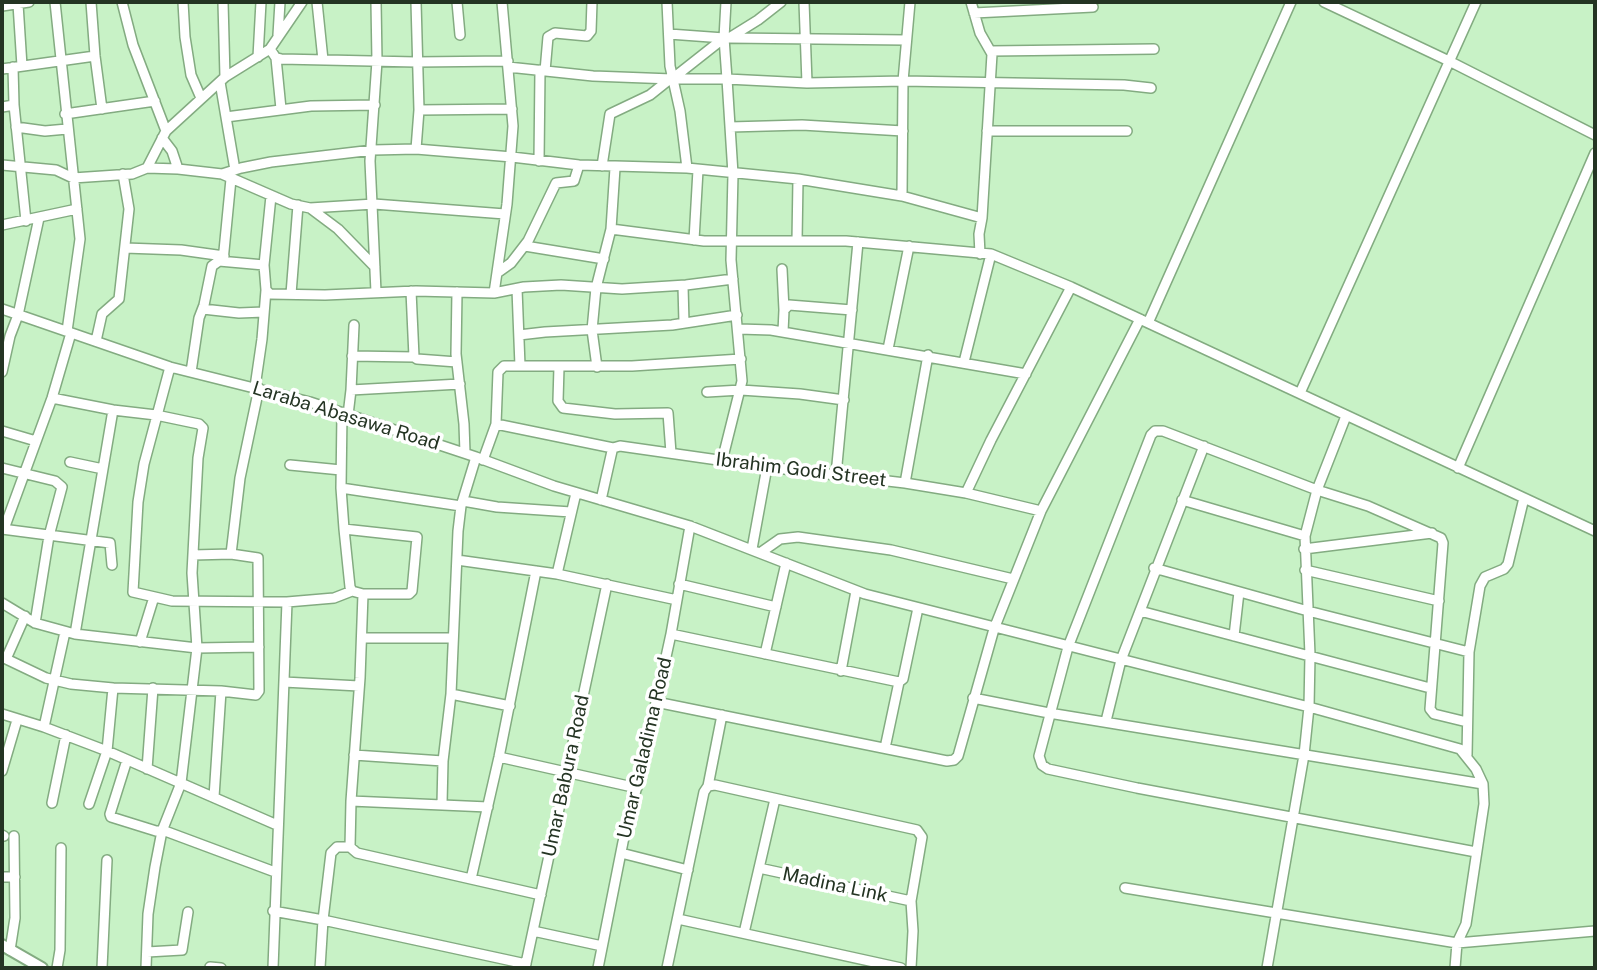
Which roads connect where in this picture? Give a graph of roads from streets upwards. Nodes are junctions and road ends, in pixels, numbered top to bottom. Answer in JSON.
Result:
{"nodes":[{"id":1,"x":29,"y":2,"type":"edge"},
{"id":2,"x":55,"y":2,"type":"edge"},
{"id":3,"x":91,"y":2,"type":"edge"},
{"id":4,"x":122,"y":2,"type":"edge"},
{"id":5,"x":183,"y":2,"type":"edge"},
{"id":6,"x":223,"y":2,"type":"edge"},
{"id":7,"x":261,"y":2,"type":"edge"},
{"id":8,"x":280,"y":2,"type":"edge"},
{"id":9,"x":302,"y":2,"type":"edge"},
{"id":10,"x":317,"y":2,"type":"edge"},
{"id":11,"x":376,"y":2,"type":"edge"},
{"id":12,"x":416,"y":2,"type":"edge"},
{"id":13,"x":457,"y":2,"type":"edge"},
{"id":14,"x":502,"y":2,"type":"edge"},
{"id":15,"x":592,"y":2,"type":"edge"},
{"id":16,"x":667,"y":2,"type":"edge"},
{"id":17,"x":726,"y":2,"type":"edge"},
{"id":18,"x":781,"y":2,"type":"edge"},
{"id":19,"x":804,"y":2,"type":"edge"},
{"id":20,"x":910,"y":2,"type":"edge"},
{"id":21,"x":971,"y":2,"type":"edge"},
{"id":22,"x":1291,"y":2,"type":"edge"},
{"id":23,"x":1324,"y":2,"type":"edge"},
{"id":24,"x":1476,"y":2,"type":"edge"},
{"id":25,"x":18,"y":4,"type":"junction"},
{"id":26,"x":3,"y":5,"type":"edge"},
{"id":27,"x":1093,"y":7,"type":"dead end"},
{"id":28,"x":974,"y":13,"type":"junction"},
{"id":29,"x":669,"y":34,"type":"junction"},
{"id":30,"x":278,"y":35,"type":"junction"},
{"id":31,"x":460,"y":35,"type":"dead end"},
{"id":32,"x":726,"y":38,"type":"junction"},
{"id":33,"x":806,"y":38,"type":"junction"},
{"id":34,"x":906,"y":40,"type":"junction"},
{"id":35,"x":1154,"y":49,"type":"dead end"},
{"id":36,"x":991,"y":51,"type":"junction"},
{"id":37,"x":273,"y":53,"type":"junction"},
{"id":38,"x":94,"y":56,"type":"junction"},
{"id":39,"x":258,"y":57,"type":"junction"},
{"id":40,"x":323,"y":60,"type":"junction"},
{"id":41,"x":60,"y":61,"type":"junction"},
{"id":42,"x":377,"y":61,"type":"junction"},
{"id":43,"x":1450,"y":61,"type":"junction"},
{"id":44,"x":416,"y":62,"type":"junction"},
{"id":45,"x":508,"y":64,"type":"junction"},
{"id":46,"x":18,"y":67,"type":"junction"},
{"id":47,"x":2,"y":69,"type":"edge"},
{"id":48,"x":543,"y":71,"type":"junction"},
{"id":49,"x":671,"y":79,"type":"junction"},
{"id":50,"x":727,"y":79,"type":"junction"},
{"id":51,"x":222,"y":80,"type":"junction"},
{"id":52,"x":904,"y":81,"type":"junction"},
{"id":53,"x":807,"y":83,"type":"junction"},
{"id":54,"x":990,"y":85,"type":"junction"},
{"id":55,"x":1151,"y":88,"type":"dead end"},
{"id":56,"x":201,"y":99,"type":"junction"},
{"id":57,"x":155,"y":101,"type":"junction"},
{"id":58,"x":14,"y":105,"type":"junction"},
{"id":59,"x":375,"y":106,"type":"junction"},
{"id":60,"x":2,"y":107,"type":"edge"},
{"id":61,"x":102,"y":109,"type":"junction"},
{"id":62,"x":281,"y":109,"type":"junction"},
{"id":63,"x":512,"y":109,"type":"junction"},
{"id":64,"x":419,"y":110,"type":"junction"},
{"id":65,"x":65,"y":114,"type":"junction"},
{"id":66,"x":226,"y":117,"type":"junction"},
{"id":67,"x":16,"y":127,"type":"junction"},
{"id":68,"x":730,"y":127,"type":"junction"},
{"id":69,"x":67,"y":129,"type":"junction"},
{"id":70,"x":903,"y":131,"type":"junction"},
{"id":71,"x":987,"y":131,"type":"junction"},
{"id":72,"x":1127,"y":131,"type":"dead end"},
{"id":73,"x":164,"y":135,"type":"junction"},
{"id":74,"x":1595,"y":135,"type":"edge"},
{"id":75,"x":416,"y":149,"type":"junction"},
{"id":76,"x":373,"y":150,"type":"junction"},
{"id":77,"x":1595,"y":153,"type":"edge"},
{"id":78,"x":512,"y":157,"type":"junction"},
{"id":79,"x":538,"y":161,"type":"junction"},
{"id":80,"x":2,"y":165,"type":"edge"},
{"id":81,"x":579,"y":165,"type":"junction"},
{"id":82,"x":602,"y":166,"type":"junction"},
{"id":83,"x":19,"y":167,"type":"junction"},
{"id":84,"x":147,"y":168,"type":"junction"},
{"id":85,"x":615,"y":168,"type":"junction"},
{"id":86,"x":687,"y":168,"type":"junction"},
{"id":87,"x":177,"y":169,"type":"junction"},
{"id":88,"x":698,"y":170,"type":"junction"},
{"id":89,"x":124,"y":174,"type":"junction"},
{"id":90,"x":229,"y":174,"type":"junction"},
{"id":91,"x":733,"y":174,"type":"junction"},
{"id":92,"x":73,"y":178,"type":"junction"},
{"id":93,"x":798,"y":179,"type":"junction"},
{"id":94,"x":271,"y":196,"type":"junction"},
{"id":95,"x":902,"y":196,"type":"junction"},
{"id":96,"x":374,"y":204,"type":"junction"},
{"id":97,"x":298,"y":205,"type":"junction"},
{"id":98,"x":310,"y":208,"type":"junction"},
{"id":99,"x":77,"y":209,"type":"junction"},
{"id":100,"x":506,"y":215,"type":"junction"},
{"id":101,"x":39,"y":218,"type":"junction"},
{"id":102,"x":982,"y":218,"type":"junction"},
{"id":103,"x":26,"y":221,"type":"junction"},
{"id":104,"x":2,"y":225,"type":"edge"},
{"id":105,"x":611,"y":229,"type":"junction"},
{"id":106,"x":694,"y":240,"type":"junction"},
{"id":107,"x":797,"y":241,"type":"junction"},
{"id":108,"x":858,"y":242,"type":"junction"},
{"id":109,"x":731,"y":243,"type":"junction"},
{"id":110,"x":525,"y":246,"type":"junction"},
{"id":111,"x":909,"y":246,"type":"junction"},
{"id":112,"x":125,"y":248,"type":"junction"},
{"id":113,"x":980,"y":254,"type":"junction"},
{"id":114,"x":991,"y":254,"type":"junction"},
{"id":115,"x":224,"y":259,"type":"junction"},
{"id":116,"x":604,"y":259,"type":"junction"},
{"id":117,"x":264,"y":265,"type":"junction"},
{"id":118,"x":375,"y":267,"type":"junction"},
{"id":119,"x":782,"y":269,"type":"dead end"},
{"id":120,"x":497,"y":273,"type":"junction"},
{"id":121,"x":733,"y":279,"type":"junction"},
{"id":122,"x":682,"y":286,"type":"junction"},
{"id":123,"x":1071,"y":287,"type":"junction"},
{"id":124,"x":596,"y":288,"type":"junction"},
{"id":125,"x":517,"y":289,"type":"junction"},
{"id":126,"x":266,"y":290,"type":"junction"},
{"id":127,"x":411,"y":291,"type":"junction"},
{"id":128,"x":376,"y":292,"type":"junction"},
{"id":129,"x":457,"y":292,"type":"junction"},
{"id":130,"x":494,"y":293,"type":"junction"},
{"id":131,"x":291,"y":294,"type":"junction"},
{"id":132,"x":2,"y":309,"type":"edge"},
{"id":133,"x":202,"y":309,"type":"junction"},
{"id":134,"x":784,"y":310,"type":"junction"},
{"id":135,"x":852,"y":310,"type":"junction"},
{"id":136,"x":264,"y":312,"type":"junction"},
{"id":137,"x":18,"y":314,"type":"junction"},
{"id":138,"x":737,"y":314,"type":"junction"},
{"id":139,"x":1144,"y":321,"type":"junction"},
{"id":140,"x":684,"y":323,"type":"junction"},
{"id":141,"x":354,"y":325,"type":"dead end"},
{"id":142,"x":739,"y":329,"type":"junction"},
{"id":143,"x":592,"y":330,"type":"junction"},
{"id":144,"x":69,"y":332,"type":"junction"},
{"id":145,"x":783,"y":332,"type":"junction"},
{"id":146,"x":519,"y":335,"type":"junction"},
{"id":147,"x":96,"y":341,"type":"junction"},
{"id":148,"x":849,"y":344,"type":"junction"},
{"id":149,"x":888,"y":349,"type":"junction"},
{"id":150,"x":928,"y":355,"type":"junction"},
{"id":151,"x":352,"y":356,"type":"junction"},
{"id":152,"x":414,"y":357,"type":"junction"},
{"id":153,"x":741,"y":359,"type":"junction"},
{"id":154,"x":457,"y":362,"type":"junction"},
{"id":155,"x":964,"y":362,"type":"junction"},
{"id":156,"x":520,"y":366,"type":"junction"},
{"id":157,"x":170,"y":367,"type":"junction"},
{"id":158,"x":559,"y":367,"type":"junction"},
{"id":159,"x":597,"y":367,"type":"junction"},
{"id":160,"x":2,"y":372,"type":"edge"},
{"id":161,"x":191,"y":372,"type":"junction"},
{"id":162,"x":1026,"y":374,"type":"junction"},
{"id":163,"x":460,"y":384,"type":"junction"},
{"id":164,"x":257,"y":388,"type":"junction"},
{"id":165,"x":351,"y":390,"type":"junction"},
{"id":166,"x":741,"y":390,"type":"junction"},
{"id":167,"x":707,"y":392,"type":"dead end"},
{"id":168,"x":1300,"y":394,"type":"junction"},
{"id":169,"x":52,"y":398,"type":"junction"},
{"id":170,"x":844,"y":400,"type":"junction"},
{"id":171,"x":113,"y":410,"type":"junction"},
{"id":172,"x":345,"y":414,"type":"junction"},
{"id":173,"x":156,"y":415,"type":"junction"},
{"id":174,"x":1346,"y":416,"type":"junction"},
{"id":175,"x":496,"y":424,"type":"junction"},
{"id":176,"x":2,"y":431,"type":"edge"},
{"id":177,"x":36,"y":441,"type":"junction"},
{"id":178,"x":1204,"y":446,"type":"junction"},
{"id":179,"x":613,"y":448,"type":"junction"},
{"id":180,"x":464,"y":453,"type":"junction"},
{"id":181,"x":671,"y":453,"type":"junction"},
{"id":182,"x":480,"y":459,"type":"junction"},
{"id":183,"x":722,"y":461,"type":"junction"},
{"id":184,"x":70,"y":462,"type":"dead end"},
{"id":185,"x":290,"y":465,"type":"dead end"},
{"id":186,"x":767,"y":467,"type":"junction"},
{"id":187,"x":2,"y":468,"type":"edge"},
{"id":188,"x":1458,"y":468,"type":"junction"},
{"id":189,"x":103,"y":469,"type":"junction"},
{"id":190,"x":341,"y":470,"type":"junction"},
{"id":191,"x":23,"y":474,"type":"junction"},
{"id":192,"x":836,"y":475,"type":"junction"},
{"id":193,"x":905,"y":483,"type":"junction"},
{"id":194,"x":341,"y":488,"type":"junction"},
{"id":195,"x":1317,"y":490,"type":"junction"},
{"id":196,"x":576,"y":493,"type":"junction"},
{"id":197,"x":966,"y":493,"type":"junction"},
{"id":198,"x":1524,"y":498,"type":"junction"},
{"id":199,"x":601,"y":500,"type":"junction"},
{"id":200,"x":1182,"y":500,"type":"junction"},
{"id":201,"x":462,"y":503,"type":"junction"},
{"id":202,"x":1041,"y":511,"type":"junction"},
{"id":203,"x":571,"y":512,"type":"junction"},
{"id":204,"x":690,"y":526,"type":"junction"},
{"id":205,"x":3,"y":529,"type":"edge"},
{"id":206,"x":344,"y":529,"type":"junction"},
{"id":207,"x":1595,"y":531,"type":"edge"},
{"id":208,"x":1434,"y":533,"type":"junction"},
{"id":209,"x":49,"y":536,"type":"junction"},
{"id":210,"x":1305,"y":536,"type":"junction"},
{"id":211,"x":89,"y":542,"type":"junction"},
{"id":212,"x":1304,"y":549,"type":"junction"},
{"id":213,"x":756,"y":551,"type":"junction"},
{"id":214,"x":231,"y":554,"type":"junction"},
{"id":215,"x":193,"y":555,"type":"junction"},
{"id":216,"x":457,"y":561,"type":"junction"},
{"id":217,"x":786,"y":563,"type":"junction"},
{"id":218,"x":112,"y":565,"type":"dead end"},
{"id":219,"x":1154,"y":568,"type":"junction"},
{"id":220,"x":1305,"y":570,"type":"junction"},
{"id":221,"x":536,"y":571,"type":"junction"},
{"id":222,"x":557,"y":574,"type":"junction"},
{"id":223,"x":1013,"y":579,"type":"junction"},
{"id":224,"x":607,"y":584,"type":"junction"},
{"id":225,"x":679,"y":584,"type":"junction"},
{"id":226,"x":352,"y":591,"type":"junction"},
{"id":227,"x":856,"y":591,"type":"junction"},
{"id":228,"x":1239,"y":592,"type":"junction"},
{"id":229,"x":363,"y":594,"type":"junction"},
{"id":230,"x":155,"y":597,"type":"junction"},
{"id":231,"x":260,"y":600,"type":"junction"},
{"id":232,"x":677,"y":600,"type":"junction"},
{"id":233,"x":287,"y":601,"type":"junction"},
{"id":234,"x":1439,"y":601,"type":"junction"},
{"id":235,"x":194,"y":602,"type":"junction"},
{"id":236,"x":2,"y":603,"type":"edge"},
{"id":237,"x":776,"y":607,"type":"junction"},
{"id":238,"x":918,"y":608,"type":"junction"},
{"id":239,"x":1140,"y":611,"type":"junction"},
{"id":240,"x":1308,"y":611,"type":"junction"},
{"id":241,"x":25,"y":616,"type":"junction"},
{"id":242,"x":35,"y":623,"type":"junction"},
{"id":243,"x":994,"y":629,"type":"junction"},
{"id":244,"x":70,"y":633,"type":"junction"},
{"id":245,"x":671,"y":634,"type":"junction"},
{"id":246,"x":1234,"y":636,"type":"junction"},
{"id":247,"x":362,"y":638,"type":"junction"},
{"id":248,"x":453,"y":638,"type":"junction"},
{"id":249,"x":140,"y":642,"type":"junction"},
{"id":250,"x":1436,"y":644,"type":"junction"},
{"id":251,"x":259,"y":647,"type":"junction"},
{"id":252,"x":1068,"y":647,"type":"junction"},
{"id":253,"x":197,"y":648,"type":"junction"},
{"id":254,"x":1469,"y":652,"type":"junction"},
{"id":255,"x":765,"y":654,"type":"junction"},
{"id":256,"x":1310,"y":655,"type":"junction"},
{"id":257,"x":4,"y":658,"type":"edge"},
{"id":258,"x":1121,"y":660,"type":"junction"},
{"id":259,"x":841,"y":671,"type":"junction"},
{"id":260,"x":56,"y":681,"type":"junction"},
{"id":261,"x":284,"y":682,"type":"junction"},
{"id":262,"x":899,"y":682,"type":"junction"},
{"id":263,"x":359,"y":686,"type":"junction"},
{"id":264,"x":113,"y":688,"type":"junction"},
{"id":265,"x":153,"y":688,"type":"junction"},
{"id":266,"x":1430,"y":688,"type":"junction"},
{"id":267,"x":192,"y":690,"type":"junction"},
{"id":268,"x":221,"y":691,"type":"junction"},
{"id":269,"x":451,"y":694,"type":"junction"},
{"id":270,"x":973,"y":698,"type":"junction"},
{"id":271,"x":656,"y":702,"type":"junction"},
{"id":272,"x":510,"y":706,"type":"junction"},
{"id":273,"x":1309,"y":707,"type":"junction"},
{"id":274,"x":1049,"y":713,"type":"junction"},
{"id":275,"x":2,"y":714,"type":"edge"},
{"id":276,"x":722,"y":715,"type":"junction"},
{"id":277,"x":17,"y":720,"type":"junction"},
{"id":278,"x":1106,"y":721,"type":"junction"},
{"id":279,"x":1467,"y":722,"type":"junction"},
{"id":280,"x":44,"y":727,"type":"junction"},
{"id":281,"x":66,"y":735,"type":"junction"},
{"id":282,"x":885,"y":748,"type":"junction"},
{"id":283,"x":107,"y":751,"type":"junction"},
{"id":284,"x":354,"y":755,"type":"junction"},
{"id":285,"x":1304,"y":755,"type":"junction"},
{"id":286,"x":1468,"y":755,"type":"junction"},
{"id":287,"x":499,"y":757,"type":"junction"},
{"id":288,"x":127,"y":760,"type":"junction"},
{"id":289,"x":443,"y":761,"type":"junction"},
{"id":290,"x":147,"y":769,"type":"junction"},
{"id":291,"x":2,"y":771,"type":"edge"},
{"id":292,"x":566,"y":772,"type":"junction"},
{"id":293,"x":181,"y":783,"type":"junction"},
{"id":294,"x":1483,"y":784,"type":"junction"},
{"id":295,"x":708,"y":786,"type":"junction"},
{"id":296,"x":637,"y":788,"type":"junction"},
{"id":297,"x":214,"y":797,"type":"junction"},
{"id":298,"x":775,"y":799,"type":"junction"},
{"id":299,"x":351,"y":801,"type":"junction"},
{"id":300,"x":52,"y":803,"type":"dead end"},
{"id":301,"x":89,"y":804,"type":"dead end"},
{"id":302,"x":442,"y":804,"type":"junction"},
{"id":303,"x":488,"y":807,"type":"junction"},
{"id":304,"x":1292,"y":818,"type":"junction"},
{"id":305,"x":277,"y":825,"type":"junction"},
{"id":306,"x":162,"y":831,"type":"junction"},
{"id":307,"x":7,"y":835,"type":"edge"},
{"id":308,"x":349,"y":847,"type":"junction"},
{"id":309,"x":61,"y":848,"type":"dead end"},
{"id":310,"x":1476,"y":852,"type":"junction"},
{"id":311,"x":621,"y":853,"type":"junction"},
{"id":312,"x":107,"y":860,"type":"dead end"},
{"id":313,"x":759,"y":868,"type":"junction"},
{"id":314,"x":688,"y":870,"type":"junction"},
{"id":315,"x":275,"y":873,"type":"junction"},
{"id":316,"x":2,"y":877,"type":"edge"},
{"id":317,"x":15,"y":877,"type":"junction"},
{"id":318,"x":471,"y":879,"type":"junction"},
{"id":319,"x":1125,"y":888,"type":"dead end"},
{"id":320,"x":541,"y":895,"type":"junction"},
{"id":321,"x":911,"y":901,"type":"junction"},
{"id":322,"x":273,"y":911,"type":"junction"},
{"id":323,"x":188,"y":912,"type":"dead end"},
{"id":324,"x":1277,"y":914,"type":"junction"},
{"id":325,"x":678,"y":919,"type":"junction"},
{"id":326,"x":323,"y":920,"type":"junction"},
{"id":327,"x":533,"y":931,"type":"junction"},
{"id":328,"x":1595,"y":931,"type":"edge"},
{"id":329,"x":744,"y":933,"type":"junction"},
{"id":330,"x":1457,"y":943,"type":"junction"},
{"id":331,"x":602,"y":946,"type":"junction"},
{"id":332,"x":6,"y":948,"type":"edge"},
{"id":333,"x":147,"y":952,"type":"junction"},
{"id":334,"x":21,"y":963,"type":"edge"},
{"id":335,"x":526,"y":966,"type":"edge"},
{"id":336,"x":210,"y":967,"type":"edge"},
{"id":337,"x":42,"y":968,"type":"edge"},
{"id":338,"x":57,"y":968,"type":"edge"},
{"id":339,"x":102,"y":968,"type":"edge"},
{"id":340,"x":146,"y":968,"type":"edge"},
{"id":341,"x":221,"y":968,"type":"edge"},
{"id":342,"x":273,"y":968,"type":"edge"},
{"id":343,"x":320,"y":968,"type":"edge"},
{"id":344,"x":598,"y":968,"type":"edge"},
{"id":345,"x":667,"y":968,"type":"edge"},
{"id":346,"x":901,"y":968,"type":"edge"},
{"id":347,"x":909,"y":968,"type":"edge"},
{"id":348,"x":1267,"y":968,"type":"edge"},
{"id":349,"x":1455,"y":968,"type":"edge"}],
"edges":[{"from":1,"to":25,"type":"street"},
{"from":2,"to":41,"type":"street"},
{"from":3,"to":38,"type":"street"},
{"from":4,"to":57,"type":"street"},
{"from":5,"to":56,"type":"street"},
{"from":6,"to":51,"type":"street"},
{"from":7,"to":39,"type":"street"},
{"from":8,"to":30,"type":"street"},
{"from":9,"to":30,"type":"street"},
{"from":10,"to":40,"type":"street"},
{"from":11,"to":42,"type":"street"},
{"from":12,"to":44,"type":"street"},
{"from":13,"to":31,"type":"street"},
{"from":14,"to":45,"type":"street"},
{"from":15,"to":48,"type":"street"},
{"from":16,"to":29,"type":"street"},
{"from":17,"to":32,"type":"street"},
{"from":18,"to":32,"type":"street"},
{"from":19,"to":33,"type":"street"},
{"from":20,"to":34,"type":"street"},
{"from":21,"to":28,"type":"street"},
{"from":22,"to":139,"type":"street"},
{"from":23,"to":43,"type":"street"},
{"from":24,"to":43,"type":"street"},
{"from":25,"to":26,"type":"street"},
{"from":25,"to":46,"type":"street"},
{"from":27,"to":28,"type":"street"},
{"from":28,"to":36,"type":"street"},
{"from":29,"to":32,"type":"street"},
{"from":29,"to":49,"type":"street"},
{"from":30,"to":37,"type":"street"},
{"from":32,"to":33,"type":"street"},
{"from":32,"to":49,"type":"street"},
{"from":32,"to":50,"type":"street"},
{"from":33,"to":34,"type":"street"},
{"from":33,"to":53,"type":"street"},
{"from":34,"to":52,"type":"street"},
{"from":35,"to":36,"type":"street"},
{"from":36,"to":54,"type":"street"},
{"from":37,"to":39,"type":"street"},
{"from":37,"to":40,"type":"street"},
{"from":37,"to":62,"type":"street"},
{"from":38,"to":41,"type":"street"},
{"from":38,"to":61,"type":"street"},
{"from":39,"to":51,"type":"street"},
{"from":40,"to":42,"type":"street"},
{"from":41,"to":46,"type":"street"},
{"from":41,"to":65,"type":"street"},
{"from":42,"to":44,"type":"street"},
{"from":42,"to":59,"type":"street"},
{"from":43,"to":74,"type":"street"},
{"from":43,"to":168,"type":"street"},
{"from":44,"to":45,"type":"street"},
{"from":44,"to":64,"type":"street"},
{"from":45,"to":48,"type":"street"},
{"from":45,"to":63,"type":"street"},
{"from":46,"to":47,"type":"street"},
{"from":46,"to":58,"type":"street"},
{"from":48,"to":49,"type":"street"},
{"from":48,"to":79,"type":"street"},
{"from":49,"to":50,"type":"street"},
{"from":49,"to":82,"type":"street"},
{"from":49,"to":86,"type":"street"},
{"from":50,"to":53,"type":"street"},
{"from":50,"to":68,"type":"street"},
{"from":51,"to":56,"type":"street"},
{"from":51,"to":66,"type":"street"},
{"from":52,"to":53,"type":"street"},
{"from":52,"to":54,"type":"street"},
{"from":52,"to":70,"type":"street"},
{"from":54,"to":55,"type":"street"},
{"from":54,"to":71,"type":"street"},
{"from":56,"to":73,"type":"street"},
{"from":57,"to":61,"type":"street"},
{"from":57,"to":73,"type":"street"},
{"from":58,"to":60,"type":"street"},
{"from":58,"to":67,"type":"street"},
{"from":59,"to":62,"type":"street"},
{"from":59,"to":76,"type":"street"},
{"from":61,"to":65,"type":"street"},
{"from":62,"to":66,"type":"street"},
{"from":63,"to":64,"type":"street"},
{"from":63,"to":78,"type":"street"},
{"from":64,"to":75,"type":"street"},
{"from":65,"to":69,"type":"street"},
{"from":66,"to":90,"type":"street"},
{"from":67,"to":69,"type":"street"},
{"from":67,"to":83,"type":"street"},
{"from":68,"to":70,"type":"street"},
{"from":68,"to":91,"type":"street"},
{"from":69,"to":92,"type":"street"},
{"from":70,"to":95,"type":"street"},
{"from":71,"to":72,"type":"street"},
{"from":71,"to":102,"type":"street"},
{"from":73,"to":84,"type":"street"},
{"from":73,"to":87,"type":"street"},
{"from":75,"to":76,"type":"street"},
{"from":75,"to":78,"type":"street"},
{"from":76,"to":90,"type":"street"},
{"from":76,"to":96,"type":"street"},
{"from":77,"to":188,"type":"street"},
{"from":78,"to":79,"type":"street"},
{"from":78,"to":100,"type":"street"},
{"from":79,"to":81,"type":"street"},
{"from":80,"to":83,"type":"street"},
{"from":81,"to":82,"type":"street"},
{"from":81,"to":110,"type":"street"},
{"from":82,"to":85,"type":"street"},
{"from":83,"to":92,"type":"street"},
{"from":83,"to":103,"type":"street"},
{"from":84,"to":87,"type":"street"},
{"from":84,"to":89,"type":"street"},
{"from":85,"to":86,"type":"street"},
{"from":85,"to":105,"type":"street"},
{"from":86,"to":88,"type":"street"},
{"from":87,"to":90,"type":"street"},
{"from":88,"to":91,"type":"street"},
{"from":88,"to":106,"type":"street"},
{"from":89,"to":92,"type":"street"},
{"from":89,"to":112,"type":"street"},
{"from":90,"to":94,"type":"street"},
{"from":90,"to":115,"type":"street"},
{"from":91,"to":93,"type":"street"},
{"from":91,"to":109,"type":"street"},
{"from":92,"to":99,"type":"street"},
{"from":93,"to":95,"type":"street"},
{"from":93,"to":107,"type":"street"},
{"from":94,"to":97,"type":"street"},
{"from":94,"to":117,"type":"street"},
{"from":95,"to":102,"type":"street"},
{"from":96,"to":98,"type":"street"},
{"from":96,"to":100,"type":"street"},
{"from":96,"to":118,"type":"street"},
{"from":97,"to":98,"type":"street"},
{"from":97,"to":131,"type":"street"},
{"from":98,"to":118,"type":"street"},
{"from":99,"to":101,"type":"street"},
{"from":99,"to":144,"type":"street"},
{"from":100,"to":120,"type":"street"},
{"from":101,"to":103,"type":"street"},
{"from":101,"to":137,"type":"street"},
{"from":102,"to":113,"type":"street"},
{"from":103,"to":104,"type":"street"},
{"from":105,"to":106,"type":"street"},
{"from":105,"to":116,"type":"street"},
{"from":106,"to":109,"type":"street"},
{"from":107,"to":108,"type":"street"},
{"from":107,"to":109,"type":"street"},
{"from":108,"to":111,"type":"street"},
{"from":108,"to":135,"type":"street"},
{"from":109,"to":121,"type":"street"},
{"from":110,"to":116,"type":"street"},
{"from":110,"to":120,"type":"street"},
{"from":111,"to":113,"type":"street"},
{"from":111,"to":149,"type":"street"},
{"from":112,"to":115,"type":"street"},
{"from":112,"to":147,"type":"street"},
{"from":113,"to":114,"type":"street"},
{"from":114,"to":123,"type":"street"},
{"from":114,"to":155,"type":"street"},
{"from":115,"to":117,"type":"street"},
{"from":115,"to":133,"type":"street"},
{"from":116,"to":124,"type":"street"},
{"from":117,"to":126,"type":"street"},
{"from":118,"to":128,"type":"street"},
{"from":119,"to":134,"type":"street"},
{"from":120,"to":130,"type":"street"},
{"from":121,"to":122,"type":"street"},
{"from":121,"to":138,"type":"street"},
{"from":122,"to":124,"type":"street"},
{"from":122,"to":140,"type":"street"},
{"from":123,"to":139,"type":"street"},
{"from":123,"to":162,"type":"street"},
{"from":124,"to":125,"type":"street"},
{"from":124,"to":143,"type":"street"},
{"from":125,"to":130,"type":"street"},
{"from":125,"to":146,"type":"street"},
{"from":126,"to":131,"type":"street"},
{"from":126,"to":136,"type":"street"},
{"from":127,"to":128,"type":"street"},
{"from":127,"to":129,"type":"street"},
{"from":127,"to":152,"type":"street"},
{"from":128,"to":131,"type":"street"},
{"from":129,"to":130,"type":"street"},
{"from":129,"to":154,"type":"street"},
{"from":132,"to":137,"type":"street","name":"Laraba Abasawa Road"},
{"from":133,"to":136,"type":"street"},
{"from":133,"to":161,"type":"street"},
{"from":134,"to":135,"type":"street"},
{"from":134,"to":145,"type":"street"},
{"from":135,"to":148,"type":"street"},
{"from":136,"to":164,"type":"street"},
{"from":137,"to":144,"type":"street","name":"Laraba Abasawa Road"},
{"from":137,"to":160,"type":"street"},
{"from":138,"to":140,"type":"street"},
{"from":138,"to":142,"type":"street"},
{"from":139,"to":168,"type":"street"},
{"from":139,"to":202,"type":"street"},
{"from":140,"to":143,"type":"street"},
{"from":141,"to":151,"type":"street"},
{"from":142,"to":145,"type":"street"},
{"from":142,"to":153,"type":"street"},
{"from":143,"to":146,"type":"street"},
{"from":143,"to":159,"type":"street"},
{"from":144,"to":147,"type":"street","name":"Laraba Abasawa Road"},
{"from":144,"to":169,"type":"street"},
{"from":145,"to":148,"type":"street"},
{"from":146,"to":156,"type":"street"},
{"from":147,"to":157,"type":"street","name":"Laraba Abasawa Road"},
{"from":148,"to":149,"type":"street"},
{"from":148,"to":170,"type":"street"},
{"from":149,"to":150,"type":"street"},
{"from":150,"to":155,"type":"street"},
{"from":150,"to":193,"type":"street"},
{"from":151,"to":152,"type":"street"},
{"from":151,"to":165,"type":"street"},
{"from":152,"to":154,"type":"street"},
{"from":153,"to":159,"type":"street"},
{"from":153,"to":166,"type":"street"},
{"from":154,"to":163,"type":"street"},
{"from":155,"to":162,"type":"street"},
{"from":156,"to":158,"type":"street"},
{"from":156,"to":175,"type":"street"},
{"from":157,"to":161,"type":"street","name":"Laraba Abasawa Road"},
{"from":157,"to":173,"type":"street"},
{"from":158,"to":159,"type":"street"},
{"from":158,"to":181,"type":"street"},
{"from":161,"to":164,"type":"street","name":"Laraba Abasawa Road"},
{"from":162,"to":197,"type":"street"},
{"from":163,"to":165,"type":"street"},
{"from":163,"to":180,"type":"street"},
{"from":164,"to":172,"type":"street","name":"Laraba Abasawa Road"},
{"from":164,"to":214,"type":"street"},
{"from":165,"to":172,"type":"street"},
{"from":166,"to":167,"type":"street"},
{"from":166,"to":170,"type":"street"},
{"from":166,"to":183,"type":"street"},
{"from":168,"to":174,"type":"street"},
{"from":169,"to":171,"type":"street"},
{"from":169,"to":177,"type":"street"},
{"from":170,"to":192,"type":"street"},
{"from":171,"to":173,"type":"street"},
{"from":171,"to":189,"type":"street"},
{"from":172,"to":180,"type":"street","name":"Laraba Abasawa Road"},
{"from":172,"to":190,"type":"street"},
{"from":173,"to":215,"type":"street"},
{"from":173,"to":230,"type":"street"},
{"from":174,"to":188,"type":"street"},
{"from":174,"to":195,"type":"street"},
{"from":175,"to":179,"type":"street","name":"Ibrahim Godi Street"},
{"from":175,"to":182,"type":"street"},
{"from":176,"to":177,"type":"street"},
{"from":177,"to":191,"type":"street"},
{"from":178,"to":195,"type":"street"},
{"from":178,"to":200,"type":"street"},
{"from":178,"to":252,"type":"street"},
{"from":179,"to":181,"type":"street","name":"Ibrahim Godi Street"},
{"from":179,"to":199,"type":"street"},
{"from":180,"to":182,"type":"street","name":"Laraba Abasawa Road"},
{"from":181,"to":183,"type":"street","name":"Ibrahim Godi Street"},
{"from":182,"to":196,"type":"street","name":"Laraba Abasawa Road"},
{"from":182,"to":201,"type":"street"},
{"from":183,"to":186,"type":"street","name":"Ibrahim Godi Street"},
{"from":184,"to":189,"type":"street"},
{"from":185,"to":190,"type":"street"},
{"from":186,"to":192,"type":"street","name":"Ibrahim Godi Street"},
{"from":186,"to":213,"type":"street"},
{"from":187,"to":191,"type":"street"},
{"from":188,"to":198,"type":"street"},
{"from":189,"to":211,"type":"street"},
{"from":190,"to":194,"type":"street"},
{"from":191,"to":205,"type":"street"},
{"from":191,"to":209,"type":"street"},
{"from":192,"to":193,"type":"street","name":"Ibrahim Godi Street"},
{"from":193,"to":197,"type":"street","name":"Ibrahim Godi Street"},
{"from":194,"to":201,"type":"street"},
{"from":194,"to":206,"type":"street"},
{"from":195,"to":208,"type":"street"},
{"from":195,"to":210,"type":"street"},
{"from":196,"to":199,"type":"street","name":"Laraba Abasawa Road"},
{"from":196,"to":203,"type":"street"},
{"from":197,"to":202,"type":"street","name":"Ibrahim Godi Street"},
{"from":198,"to":207,"type":"street"},
{"from":198,"to":254,"type":"street"},
{"from":199,"to":204,"type":"street","name":"Laraba Abasawa Road"},
{"from":200,"to":210,"type":"street"},
{"from":200,"to":219,"type":"street"},
{"from":201,"to":203,"type":"street"},
{"from":201,"to":216,"type":"street"},
{"from":202,"to":223,"type":"street"},
{"from":203,"to":222,"type":"street"},
{"from":204,"to":213,"type":"street","name":"Laraba Abasawa Road"},
{"from":204,"to":225,"type":"street","name":"Umar Galadima Road"},
{"from":205,"to":209,"type":"street"},
{"from":206,"to":226,"type":"street"},
{"from":206,"to":229,"type":"street"},
{"from":208,"to":212,"type":"street"},
{"from":208,"to":234,"type":"street"},
{"from":209,"to":211,"type":"street"},
{"from":209,"to":242,"type":"street"},
{"from":210,"to":212,"type":"street"},
{"from":211,"to":218,"type":"street"},
{"from":211,"to":244,"type":"street"},
{"from":212,"to":220,"type":"street"},
{"from":213,"to":217,"type":"street","name":"Laraba Abasawa Road"},
{"from":213,"to":223,"type":"street"},
{"from":214,"to":215,"type":"street"},
{"from":214,"to":231,"type":"street"},
{"from":215,"to":235,"type":"street"},
{"from":216,"to":221,"type":"street"},
{"from":216,"to":248,"type":"street"},
{"from":217,"to":227,"type":"street","name":"Laraba Abasawa Road"},
{"from":217,"to":237,"type":"street"},
{"from":219,"to":228,"type":"street"},
{"from":219,"to":239,"type":"street"},
{"from":220,"to":234,"type":"street"},
{"from":220,"to":240,"type":"street"},
{"from":221,"to":222,"type":"street"},
{"from":221,"to":272,"type":"street"},
{"from":222,"to":224,"type":"street"},
{"from":223,"to":243,"type":"street"},
{"from":224,"to":232,"type":"street"},
{"from":224,"to":292,"type":"street","name":"Umar Babura Road"},
{"from":225,"to":232,"type":"street","name":"Umar Galadima Road"},
{"from":225,"to":237,"type":"street"},
{"from":226,"to":229,"type":"street"},
{"from":226,"to":233,"type":"street"},
{"from":227,"to":238,"type":"street","name":"Laraba Abasawa Road"},
{"from":227,"to":259,"type":"street"},
{"from":228,"to":240,"type":"street"},
{"from":228,"to":246,"type":"street"},
{"from":229,"to":247,"type":"street"},
{"from":230,"to":235,"type":"street"},
{"from":230,"to":249,"type":"street"},
{"from":231,"to":233,"type":"street"},
{"from":231,"to":235,"type":"street"},
{"from":231,"to":251,"type":"street"},
{"from":232,"to":245,"type":"street","name":"Umar Galadima Road"},
{"from":233,"to":261,"type":"street"},
{"from":234,"to":250,"type":"street"},
{"from":235,"to":253,"type":"street"},
{"from":236,"to":241,"type":"street"},
{"from":237,"to":255,"type":"street"},
{"from":238,"to":243,"type":"street","name":"Laraba Abasawa Road"},
{"from":238,"to":262,"type":"street"},
{"from":239,"to":246,"type":"street"},
{"from":239,"to":258,"type":"street"},
{"from":240,"to":250,"type":"street"},
{"from":240,"to":256,"type":"street"},
{"from":241,"to":242,"type":"street"},
{"from":241,"to":257,"type":"street"},
{"from":242,"to":244,"type":"street"},
{"from":243,"to":252,"type":"street","name":"Laraba Abasawa Road"},
{"from":243,"to":270,"type":"street"},
{"from":244,"to":249,"type":"street"},
{"from":244,"to":260,"type":"street"},
{"from":245,"to":255,"type":"street"},
{"from":245,"to":271,"type":"street","name":"Umar Galadima Road"},
{"from":246,"to":256,"type":"street"},
{"from":247,"to":248,"type":"street"},
{"from":247,"to":263,"type":"street"},
{"from":248,"to":269,"type":"street"},
{"from":249,"to":253,"type":"street"},
{"from":250,"to":254,"type":"street"},
{"from":250,"to":266,"type":"street"},
{"from":251,"to":253,"type":"street"},
{"from":251,"to":268,"type":"street"},
{"from":252,"to":258,"type":"street","name":"Laraba Abasawa Road"},
{"from":252,"to":274,"type":"street"},
{"from":253,"to":267,"type":"street"},
{"from":254,"to":279,"type":"street"},
{"from":255,"to":259,"type":"street"},
{"from":256,"to":266,"type":"street"},
{"from":256,"to":273,"type":"street"},
{"from":257,"to":260,"type":"street"},
{"from":258,"to":273,"type":"street","name":"Laraba Abasawa Road"},
{"from":258,"to":278,"type":"street"},
{"from":259,"to":262,"type":"street"},
{"from":260,"to":264,"type":"street"},
{"from":260,"to":280,"type":"street"},
{"from":261,"to":263,"type":"street"},
{"from":261,"to":305,"type":"street"},
{"from":262,"to":282,"type":"street"},
{"from":263,"to":284,"type":"street"},
{"from":264,"to":265,"type":"street"},
{"from":264,"to":283,"type":"street"},
{"from":265,"to":267,"type":"street"},
{"from":265,"to":290,"type":"street"},
{"from":266,"to":279,"type":"street"},
{"from":267,"to":268,"type":"street"},
{"from":267,"to":293,"type":"street"},
{"from":268,"to":297,"type":"street"},
{"from":269,"to":272,"type":"street"},
{"from":269,"to":289,"type":"street"},
{"from":270,"to":274,"type":"street"},
{"from":270,"to":282,"type":"street"},
{"from":271,"to":276,"type":"street"},
{"from":271,"to":296,"type":"street","name":"Umar Galadima Road"},
{"from":272,"to":287,"type":"street"},
{"from":273,"to":285,"type":"street"},
{"from":273,"to":286,"type":"street","name":"Laraba Abasawa Road"},
{"from":274,"to":278,"type":"street"},
{"from":274,"to":304,"type":"street"},
{"from":275,"to":277,"type":"street"},
{"from":276,"to":282,"type":"street"},
{"from":276,"to":295,"type":"street"},
{"from":277,"to":280,"type":"street"},
{"from":277,"to":291,"type":"street"},
{"from":278,"to":285,"type":"street"},
{"from":279,"to":286,"type":"street"},
{"from":280,"to":281,"type":"street"},
{"from":281,"to":283,"type":"street"},
{"from":281,"to":300,"type":"street"},
{"from":283,"to":288,"type":"street"},
{"from":283,"to":301,"type":"street"},
{"from":284,"to":289,"type":"street"},
{"from":284,"to":299,"type":"street"},
{"from":285,"to":294,"type":"street"},
{"from":285,"to":304,"type":"street"},
{"from":286,"to":294,"type":"street"},
{"from":287,"to":292,"type":"street"},
{"from":287,"to":303,"type":"street"},
{"from":288,"to":290,"type":"street"},
{"from":288,"to":306,"type":"street"},
{"from":289,"to":302,"type":"street"},
{"from":290,"to":293,"type":"street"},
{"from":292,"to":296,"type":"street"},
{"from":292,"to":320,"type":"street","name":"Umar Babura Road"},
{"from":293,"to":297,"type":"street"},
{"from":293,"to":306,"type":"street"},
{"from":294,"to":310,"type":"street"},
{"from":295,"to":298,"type":"street"},
{"from":295,"to":314,"type":"street"},
{"from":296,"to":311,"type":"street","name":"Umar Galadima Road"},
{"from":297,"to":305,"type":"street"},
{"from":298,"to":313,"type":"street"},
{"from":298,"to":321,"type":"street"},
{"from":299,"to":302,"type":"street"},
{"from":299,"to":308,"type":"street"},
{"from":302,"to":303,"type":"street"},
{"from":303,"to":318,"type":"street"},
{"from":304,"to":310,"type":"street"},
{"from":304,"to":324,"type":"street"},
{"from":305,"to":315,"type":"street"},
{"from":306,"to":315,"type":"street"},
{"from":306,"to":333,"type":"street"},
{"from":307,"to":317,"type":"street"},
{"from":308,"to":318,"type":"street"},
{"from":308,"to":326,"type":"street"},
{"from":309,"to":338,"type":"street"},
{"from":310,"to":330,"type":"street"},
{"from":311,"to":314,"type":"street"},
{"from":311,"to":331,"type":"street","name":"Umar Galadima Road"},
{"from":312,"to":339,"type":"street"},
{"from":313,"to":321,"type":"street","name":"Madina Link"},
{"from":313,"to":329,"type":"street"},
{"from":314,"to":325,"type":"street"},
{"from":315,"to":322,"type":"street"},
{"from":316,"to":317,"type":"street"},
{"from":317,"to":332,"type":"street"},
{"from":318,"to":320,"type":"street"},
{"from":319,"to":324,"type":"street"},
{"from":320,"to":327,"type":"street","name":"Umar Babura Road"},
{"from":321,"to":347,"type":"street"},
{"from":322,"to":326,"type":"street"},
{"from":322,"to":342,"type":"street"},
{"from":323,"to":333,"type":"street"},
{"from":324,"to":330,"type":"street"},
{"from":324,"to":348,"type":"street"},
{"from":325,"to":329,"type":"street"},
{"from":325,"to":345,"type":"street"},
{"from":326,"to":335,"type":"street"},
{"from":326,"to":343,"type":"street"},
{"from":327,"to":331,"type":"street"},
{"from":327,"to":335,"type":"street","name":"Umar Babura Road"},
{"from":328,"to":330,"type":"street"},
{"from":329,"to":346,"type":"street"},
{"from":330,"to":349,"type":"street"},
{"from":331,"to":344,"type":"street","name":"Umar Galadima Road"},
{"from":332,"to":334,"type":"street"},
{"from":333,"to":340,"type":"street"},
{"from":334,"to":337,"type":"street"},
{"from":336,"to":341,"type":"street"},
{"from":346,"to":347,"type":"street"}]}
